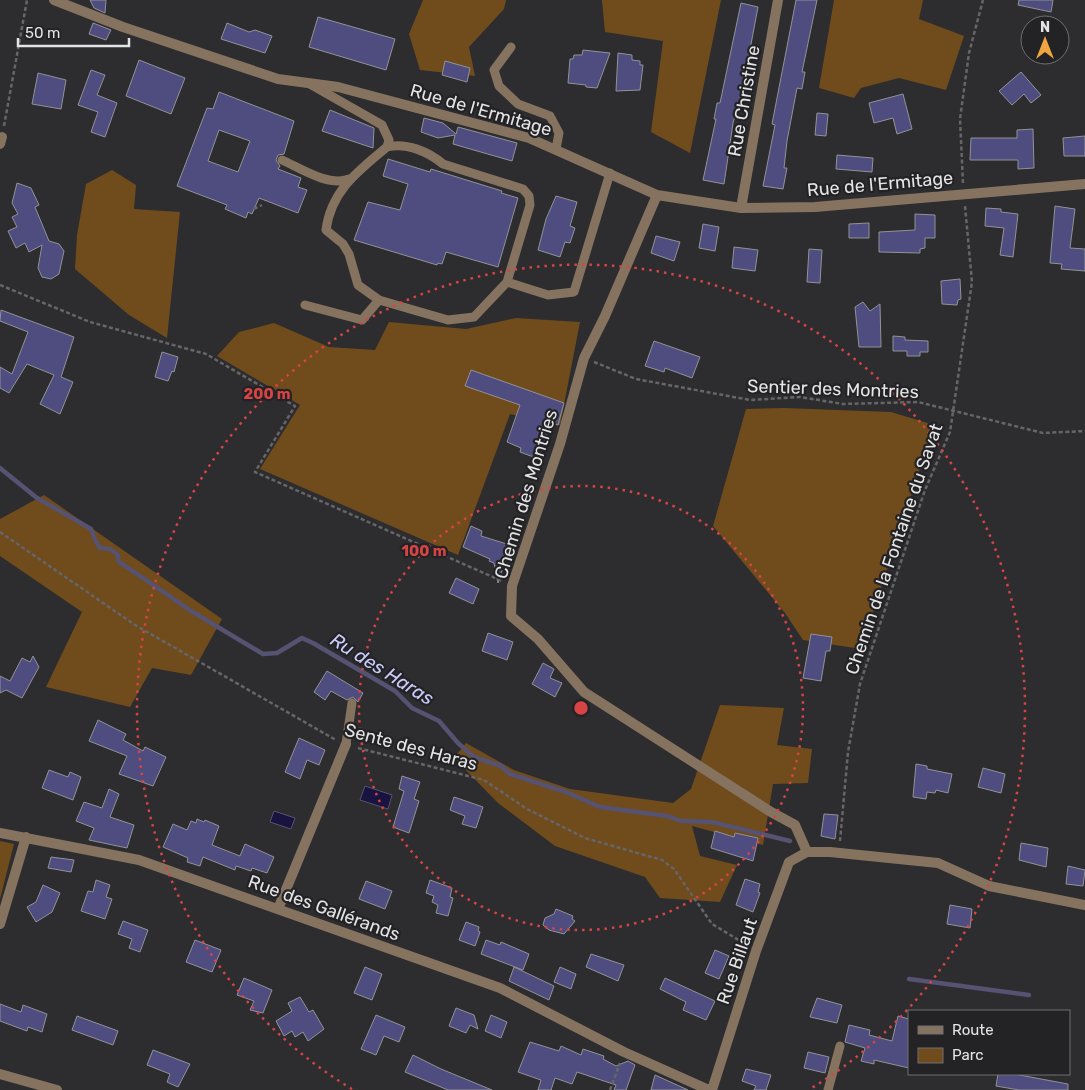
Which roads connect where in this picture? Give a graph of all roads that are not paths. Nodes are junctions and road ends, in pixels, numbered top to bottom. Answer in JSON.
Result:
{"nodes":[{"id":1,"x":54,"y":0,"type":"edge"},
{"id":2,"x":778,"y":0,"type":"edge"},
{"id":3,"x":511,"y":47,"type":"dead end"},
{"id":4,"x":308,"y":83,"type":"junction"},
{"id":5,"x":386,"y":147,"type":"junction"},
{"id":6,"x":556,"y":149,"type":"junction"},
{"id":7,"x":282,"y":160,"type":"dead end"},
{"id":8,"x":610,"y":173,"type":"junction"},
{"id":9,"x":348,"y":179,"type":"junction"},
{"id":10,"x":1085,"y":184,"type":"edge"},
{"id":11,"x":656,"y":195,"type":"junction"},
{"id":12,"x":742,"y":208,"type":"junction"},
{"id":13,"x":507,"y":282,"type":"junction"},
{"id":14,"x":379,"y":300,"type":"junction"},
{"id":15,"x":304,"y":305,"type":"dead end"},
{"id":16,"x":352,"y":703,"type":"dead end"},
{"id":17,"x":346,"y":744,"type":"joint"},
{"id":18,"x":0,"y":833,"type":"edge"},
{"id":19,"x":26,"y":837,"type":"junction"},
{"id":20,"x":807,"y":852,"type":"junction"},
{"id":21,"x":1085,"y":905,"type":"edge"},
{"id":22,"x":278,"y":909,"type":"junction"},
{"id":23,"x":0,"y":924,"type":"edge"},
{"id":24,"x":840,"y":1046,"type":"dead end"},
{"id":25,"x":0,"y":1074,"type":"edge"},
{"id":26,"x":57,"y":1090,"type":"edge"},
{"id":27,"x":710,"y":1090,"type":"edge"},
{"id":28,"x":828,"y":1090,"type":"edge"}],
"edges":[{"from":1,"to":4,"type":"street","name":"Rue de l'Ermitage"},
{"from":2,"to":12,"type":"street","name":"Rue Christine"},
{"from":3,"to":6,"type":"lane"},
{"from":4,"to":5,"type":"lane"},
{"from":4,"to":6,"type":"street","name":"Rue de l'Ermitage"},
{"from":5,"to":9,"type":"lane"},
{"from":5,"to":13,"type":"lane"},
{"from":6,"to":8,"type":"street","name":"Rue de l'Ermitage"},
{"from":7,"to":9,"type":"lane"},
{"from":8,"to":11,"type":"street","name":"Rue de l'Ermitage"},
{"from":8,"to":13,"type":"lane"},
{"from":9,"to":14,"type":"lane"},
{"from":10,"to":12,"type":"street","name":"Rue de l'Ermitage"},
{"from":11,"to":12,"type":"street","name":"Rue de l'Ermitage"},
{"from":11,"to":20,"type":"street","name":"Chemin des Montries"},
{"from":13,"to":14,"type":"lane"},
{"from":14,"to":15,"type":"lane"},
{"from":16,"to":17,"type":"lane"},
{"from":17,"to":22,"type":"street"},
{"from":18,"to":19,"type":"street","name":"Rue des Gallérands"},
{"from":19,"to":22,"type":"street","name":"Rue des Gallérands"},
{"from":19,"to":23,"type":"street"},
{"from":20,"to":21,"type":"street"},
{"from":20,"to":27,"type":"street","name":"Rue Billaut"},
{"from":22,"to":27,"type":"street","name":"Rue des Gallérands"},
{"from":24,"to":28,"type":"lane"},
{"from":25,"to":26,"type":"street"}]}
